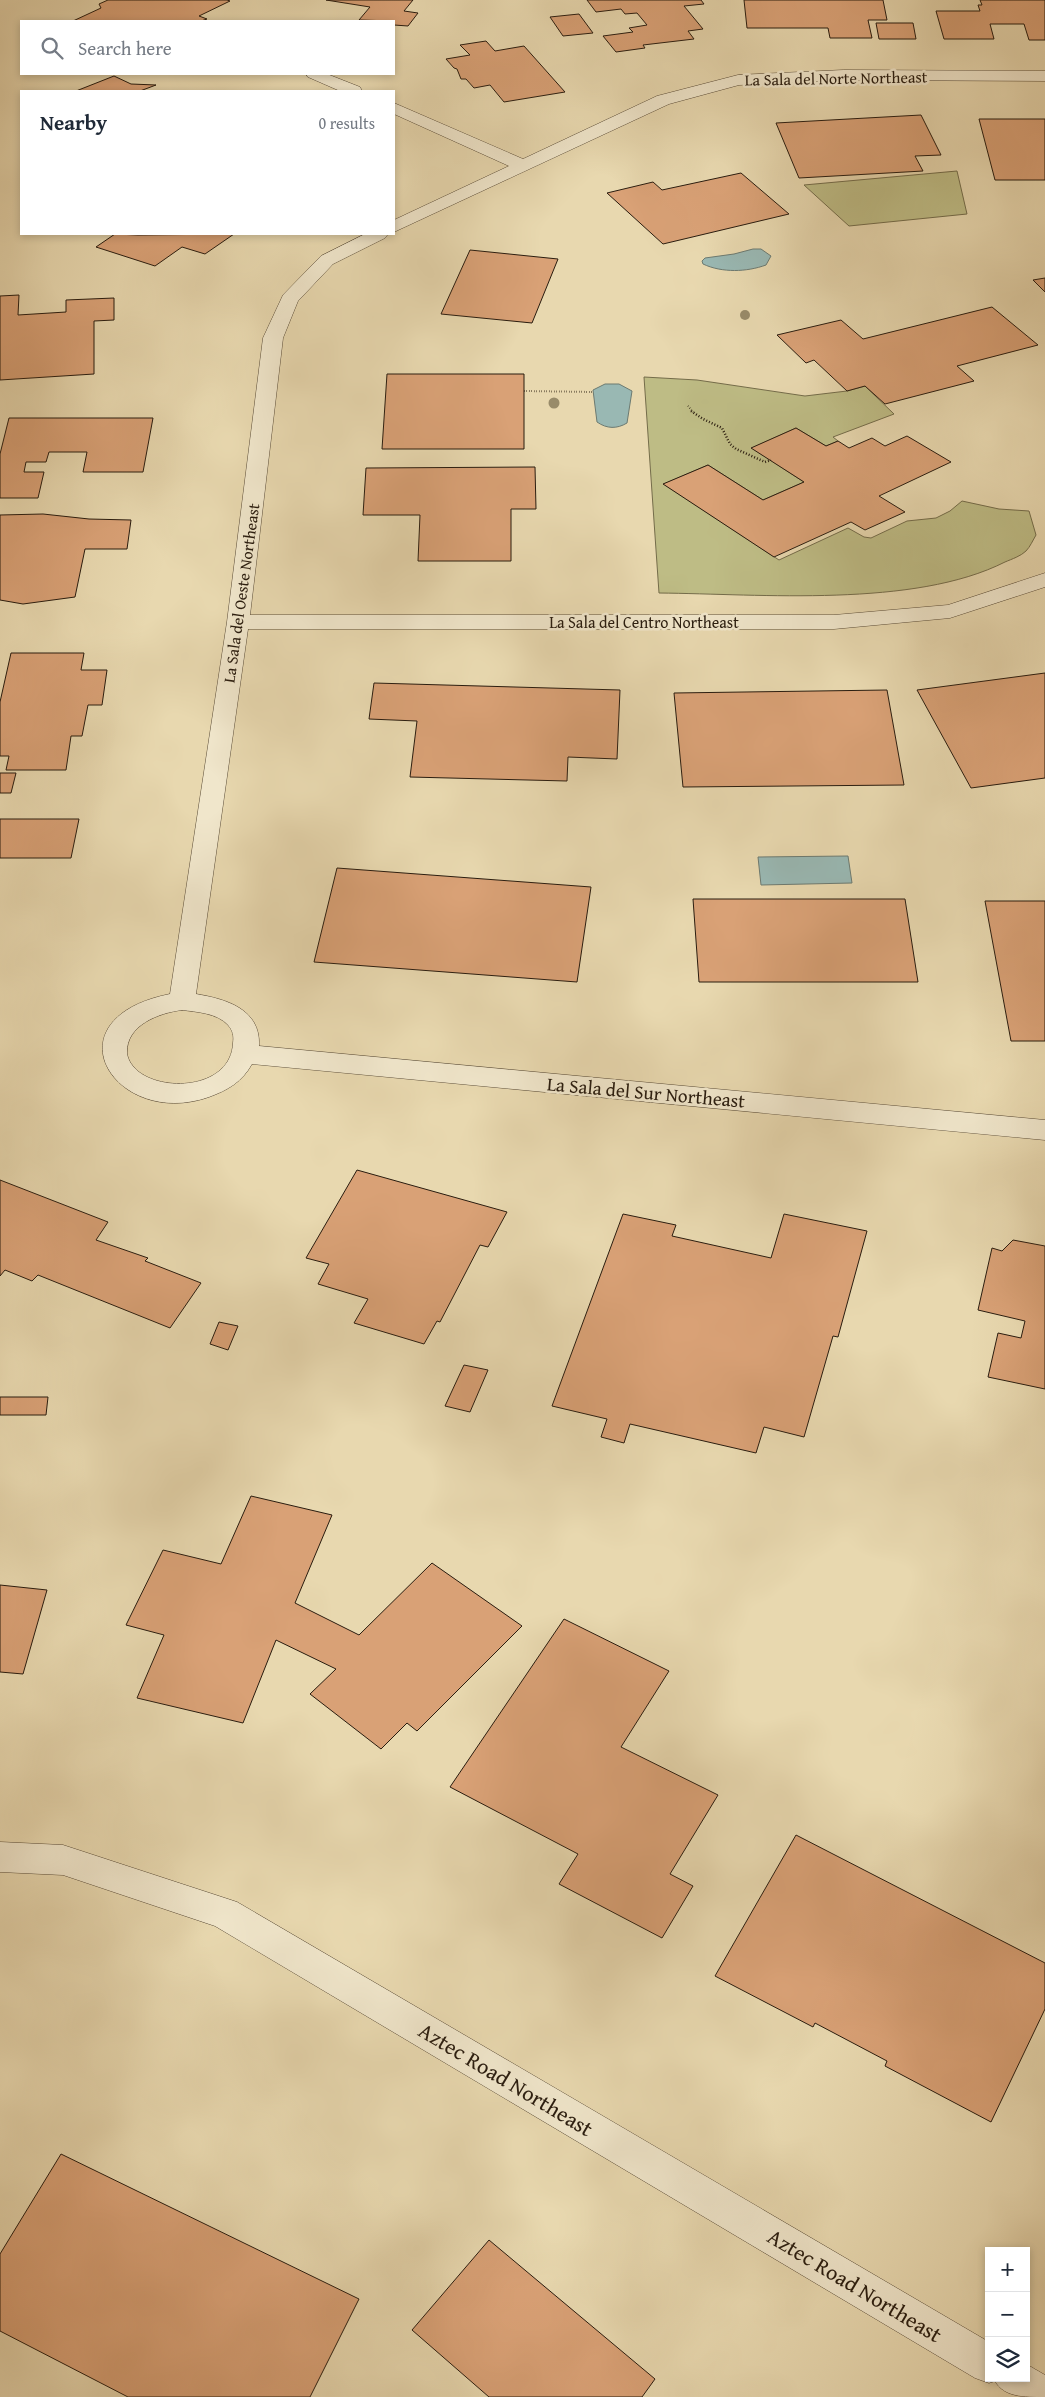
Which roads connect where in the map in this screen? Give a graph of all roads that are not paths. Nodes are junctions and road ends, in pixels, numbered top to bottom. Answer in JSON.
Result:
{"nodes":[{"id":1,"x":316,"y":75,"type":"edge"},
{"id":2,"x":1045,"y":76,"type":"edge"},
{"id":3,"x":352,"y":90,"type":"edge"},
{"id":4,"x":395,"y":108,"type":"edge"},
{"id":5,"x":524,"y":166,"type":"junction"},
{"id":6,"x":395,"y":226,"type":"edge"},
{"id":7,"x":377,"y":235,"type":"edge"},
{"id":8,"x":1045,"y":579,"type":"edge"},
{"id":9,"x":238,"y":622,"type":"junction"},
{"id":10,"x":182,"y":1001,"type":"junction"},
{"id":11,"x":246,"y":1054,"type":"junction"},
{"id":12,"x":1045,"y":1130,"type":"edge"},
{"id":13,"x":0,"y":1857,"type":"edge"},
{"id":14,"x":985,"y":2362,"type":"edge"},
{"id":15,"x":1020,"y":2382,"type":"edge"},
{"id":16,"x":1045,"y":2397,"type":"edge"}],
"edges":[{"from":1,"to":3,"type":"street"},
{"from":2,"to":5,"type":"street","name":"La Sala del Norte Northeast"},
{"from":4,"to":5,"type":"street"},
{"from":5,"to":6,"type":"street"},
{"from":7,"to":9,"type":"street","name":"La Sala del Oeste Northeast"},
{"from":8,"to":9,"type":"street","name":"La Sala del Centro Northeast"},
{"from":9,"to":10,"type":"street","name":"La Sala del Oeste Northeast"},
{"from":10,"to":11,"type":"street"},
{"from":10,"to":11,"type":"street"},
{"from":11,"to":12,"type":"street","name":"La Sala del Sur Northeast"},
{"from":13,"to":14,"type":"street","name":"Aztec Road Northeast"},
{"from":15,"to":16,"type":"street"}]}
